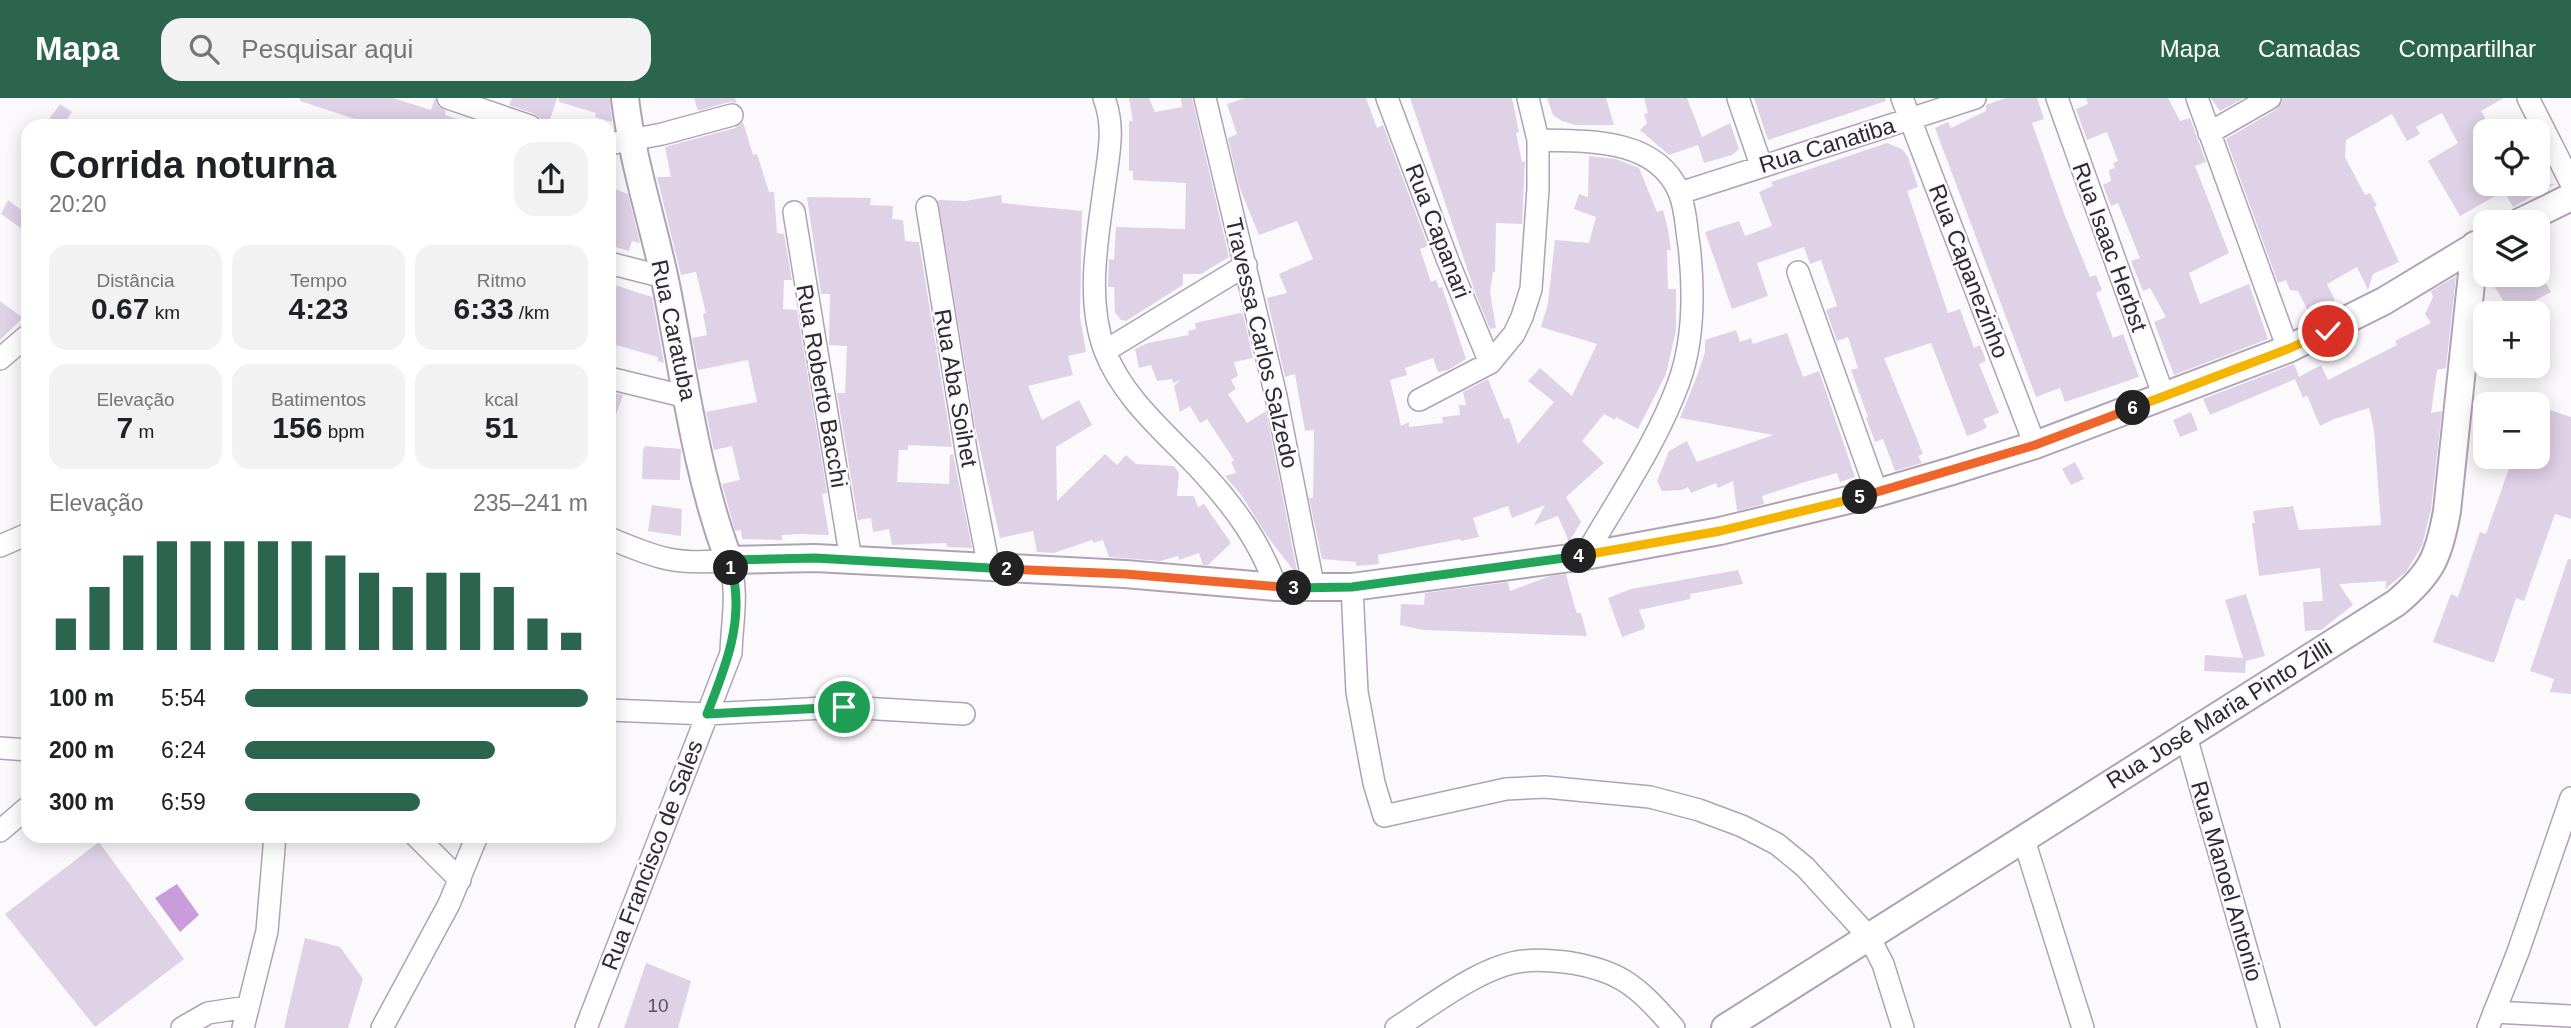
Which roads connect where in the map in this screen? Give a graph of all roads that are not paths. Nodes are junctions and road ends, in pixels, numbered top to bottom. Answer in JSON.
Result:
{"nodes":[{"id":1,"x":448,"y":98,"type":"edge"},
{"id":2,"x":625,"y":98,"type":"edge"},
{"id":3,"x":1104,"y":98,"type":"edge"},
{"id":4,"x":1205,"y":98,"type":"edge"},
{"id":5,"x":1387,"y":98,"type":"edge"},
{"id":6,"x":1528,"y":98,"type":"edge"},
{"id":7,"x":1738,"y":98,"type":"edge"},
{"id":8,"x":1902,"y":98,"type":"edge"},
{"id":9,"x":1975,"y":98,"type":"edge"},
{"id":10,"x":2057,"y":98,"type":"edge"},
{"id":11,"x":2197,"y":98,"type":"edge"},
{"id":12,"x":2270,"y":98,"type":"edge"},
{"id":13,"x":2528,"y":98,"type":"edge"},
{"id":14,"x":732,"y":115,"type":"dead end"},
{"id":15,"x":510,"y":119,"type":"edge"},
{"id":16,"x":1909,"y":120,"type":"junction"},
{"id":17,"x":2209,"y":133,"type":"junction"},
{"id":18,"x":1538,"y":140,"type":"junction"},
{"id":19,"x":620,"y":143,"type":"edge"},
{"id":20,"x":1762,"y":165,"type":"junction"},
{"id":21,"x":2571,"y":183,"type":"edge"},
{"id":22,"x":1680,"y":193,"type":"junction"},
{"id":23,"x":2571,"y":197,"type":"edge"},
{"id":24,"x":927,"y":207,"type":"dead end"},
{"id":25,"x":2544,"y":210,"type":"edge"},
{"id":26,"x":794,"y":212,"type":"dead end"},
{"id":27,"x":2473,"y":246,"type":"edge"},
{"id":28,"x":616,"y":265,"type":"edge"},
{"id":29,"x":1246,"y":265,"type":"junction"},
{"id":30,"x":1798,"y":272,"type":"dead end"},
{"id":31,"x":664,"y":277,"type":"junction"},
{"id":32,"x":2474,"y":287,"type":"edge"},
{"id":33,"x":21,"y":341,"type":"edge"},
{"id":34,"x":2288,"y":349,"type":"junction"},
{"id":35,"x":1105,"y":351,"type":"junction"},
{"id":36,"x":0,"y":359,"type":"edge"},
{"id":37,"x":1490,"y":363,"type":"junction"},
{"id":38,"x":616,"y":380,"type":"edge"},
{"id":39,"x":687,"y":397,"type":"junction"},
{"id":40,"x":2164,"y":397,"type":"junction"},
{"id":41,"x":1419,"y":400,"type":"dead end"},
{"id":42,"x":2035,"y":445,"type":"junction"},
{"id":43,"x":1877,"y":493,"type":"junction"},
{"id":44,"x":21,"y":537,"type":"edge"},
{"id":45,"x":616,"y":541,"type":"edge"},
{"id":46,"x":0,"y":546,"type":"edge"},
{"id":47,"x":1585,"y":556,"type":"junction"},
{"id":48,"x":729,"y":560,"type":"junction"},
{"id":49,"x":851,"y":560,"type":"junction"},
{"id":50,"x":989,"y":568,"type":"junction"},
{"id":51,"x":1276,"y":587,"type":"junction"},
{"id":52,"x":1352,"y":587,"type":"junction"},
{"id":53,"x":1314,"y":589,"type":"junction"},
{"id":54,"x":616,"y":710,"type":"edge"},
{"id":55,"x":964,"y":713,"type":"dead end"},
{"id":56,"x":707,"y":714,"type":"junction"},
{"id":57,"x":2185,"y":733,"type":"junction"},
{"id":58,"x":0,"y":748,"type":"edge"},
{"id":59,"x":21,"y":750,"type":"edge"},
{"id":60,"x":2571,"y":798,"type":"edge"},
{"id":61,"x":21,"y":813,"type":"edge"},
{"id":62,"x":0,"y":831,"type":"edge"},
{"id":63,"x":2024,"y":840,"type":"junction"},
{"id":64,"x":274,"y":843,"type":"edge"},
{"id":65,"x":423,"y":843,"type":"edge"},
{"id":66,"x":474,"y":843,"type":"edge"},
{"id":67,"x":2562,"y":856,"type":"edge"},
{"id":68,"x":460,"y":880,"type":"junction"},
{"id":69,"x":1869,"y":937,"type":"junction"},
{"id":70,"x":2571,"y":1016,"type":"edge"},
{"id":71,"x":245,"y":1017,"type":"edge"},
{"id":72,"x":2491,"y":1020,"type":"edge"},
{"id":73,"x":183,"y":1028,"type":"edge"},
{"id":74,"x":383,"y":1028,"type":"edge"},
{"id":75,"x":586,"y":1028,"type":"edge"},
{"id":76,"x":1396,"y":1028,"type":"edge"},
{"id":77,"x":1674,"y":1028,"type":"edge"},
{"id":78,"x":1725,"y":1028,"type":"edge"},
{"id":79,"x":1903,"y":1028,"type":"edge"},
{"id":80,"x":2083,"y":1028,"type":"edge"},
{"id":81,"x":2269,"y":1028,"type":"edge"}],
"edges":[{"from":1,"to":15,"type":"street"},
{"from":2,"to":19,"type":"street","name":"Rua Caratuba"},
{"from":3,"to":35,"type":"street"},
{"from":4,"to":29,"type":"street","name":"Travessa Carlos Salzedo"},
{"from":5,"to":37,"type":"street","name":"Rua Capanari"},
{"from":6,"to":18,"type":"street"},
{"from":7,"to":20,"type":"street"},
{"from":8,"to":16,"type":"street","name":"Rua Capanezinho"},
{"from":9,"to":16,"type":"street","name":"Rua Canatiba"},
{"from":10,"to":40,"type":"street","name":"Rua Isaac Herbst"},
{"from":11,"to":17,"type":"street"},
{"from":12,"to":17,"type":"street"},
{"from":13,"to":21,"type":"street"},
{"from":14,"to":19,"type":"street"},
{"from":16,"to":20,"type":"street","name":"Rua Canatiba"},
{"from":16,"to":42,"type":"street","name":"Rua Capanezinho"},
{"from":17,"to":34,"type":"street"},
{"from":18,"to":22,"type":"street"},
{"from":18,"to":37,"type":"street"},
{"from":19,"to":31,"type":"street","name":"Rua Caratuba"},
{"from":20,"to":22,"type":"street","name":"Rua Canatiba"},
{"from":22,"to":47,"type":"street"},
{"from":23,"to":25,"type":"street"},
{"from":24,"to":50,"type":"street","name":"Rua Aba Soihet"},
{"from":26,"to":49,"type":"street","name":"Rua Roberto Bacchi"},
{"from":27,"to":34,"type":"street"},
{"from":28,"to":31,"type":"street"},
{"from":29,"to":35,"type":"street"},
{"from":29,"to":53,"type":"street","name":"Travessa Carlos Salzedo"},
{"from":30,"to":43,"type":"street"},
{"from":31,"to":39,"type":"street","name":"Rua Caratuba"},
{"from":32,"to":57,"type":"street","name":"Rua José Maria Pinto Zilli"},
{"from":33,"to":36,"type":"street"},
{"from":34,"to":40,"type":"street"},
{"from":35,"to":51,"type":"street"},
{"from":37,"to":41,"type":"street"},
{"from":38,"to":39,"type":"street"},
{"from":39,"to":48,"type":"street","name":"Rua Caratuba"},
{"from":40,"to":42,"type":"street"},
{"from":42,"to":43,"type":"street"},
{"from":43,"to":47,"type":"street"},
{"from":44,"to":46,"type":"street"},
{"from":45,"to":48,"type":"street"},
{"from":47,"to":52,"type":"street"},
{"from":48,"to":49,"type":"street"},
{"from":48,"to":56,"type":"street","name":"Rua Francisco de Sales"},
{"from":49,"to":50,"type":"street"},
{"from":50,"to":51,"type":"street"},
{"from":51,"to":53,"type":"street"},
{"from":52,"to":53,"type":"street"},
{"from":52,"to":69,"type":"street"},
{"from":54,"to":56,"type":"street"},
{"from":55,"to":56,"type":"street"},
{"from":56,"to":75,"type":"street","name":"Rua Francisco de Sales"},
{"from":57,"to":63,"type":"street","name":"Rua José Maria Pinto Zilli"},
{"from":57,"to":81,"type":"street","name":"Rua Manoel Antonio"},
{"from":58,"to":59,"type":"street"},
{"from":60,"to":67,"type":"street"},
{"from":61,"to":62,"type":"street"},
{"from":63,"to":69,"type":"street","name":"Rua José Maria Pinto Zilli"},
{"from":63,"to":80,"type":"street"},
{"from":64,"to":71,"type":"street"},
{"from":65,"to":68,"type":"street"},
{"from":66,"to":68,"type":"street"},
{"from":67,"to":72,"type":"street"},
{"from":68,"to":74,"type":"street"},
{"from":69,"to":78,"type":"street","name":"Rua José Maria Pinto Zilli"},
{"from":69,"to":79,"type":"street"},
{"from":70,"to":72,"type":"street"},
{"from":71,"to":73,"type":"street"},
{"from":76,"to":77,"type":"street"}]}
